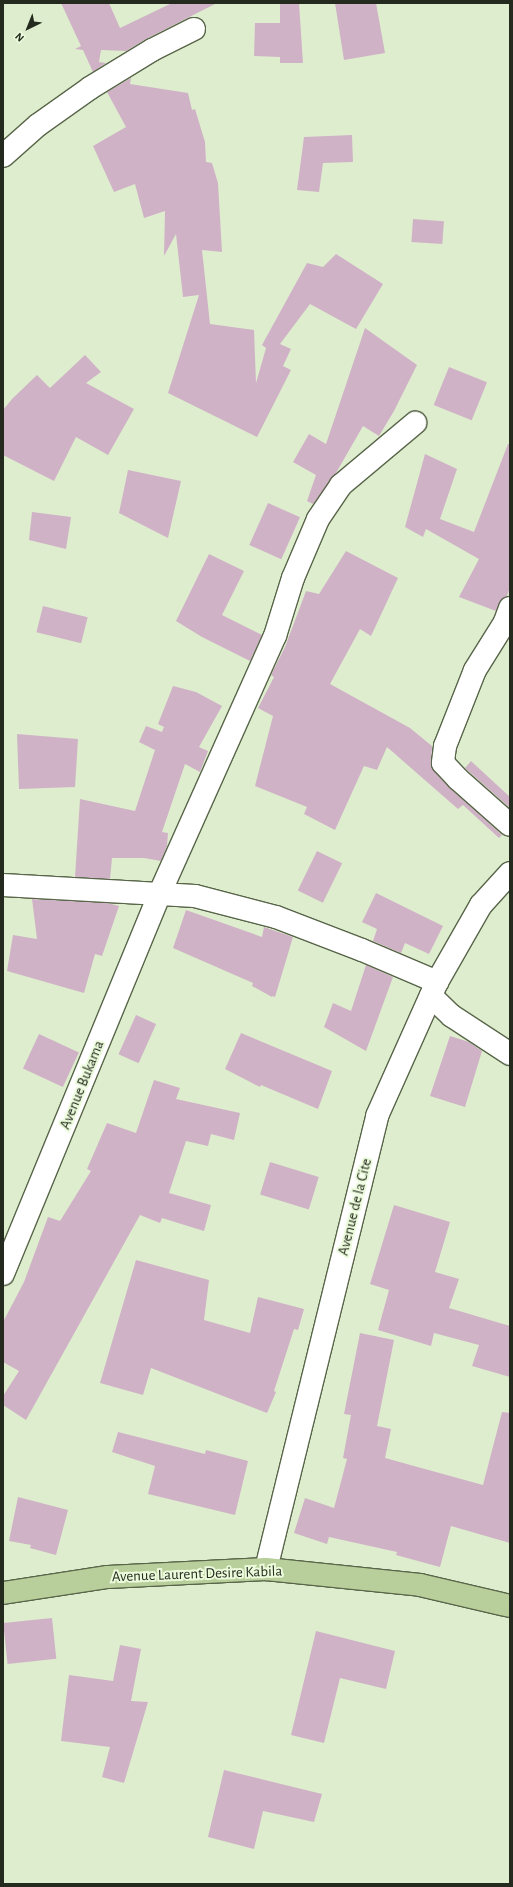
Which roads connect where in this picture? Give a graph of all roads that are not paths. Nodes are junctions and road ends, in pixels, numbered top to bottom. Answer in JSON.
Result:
{"nodes":[{"id":1,"x":194,"y":29,"type":"dead end"},
{"id":2,"x":3,"y":156,"type":"edge"},
{"id":3,"x":415,"y":423,"type":"dead end"},
{"id":4,"x":510,"y":608,"type":"edge"},
{"id":5,"x":510,"y":825,"type":"edge"},
{"id":6,"x":510,"y":873,"type":"edge"},
{"id":7,"x":3,"y":885,"type":"edge"},
{"id":8,"x":159,"y":895,"type":"junction"},
{"id":9,"x":434,"y":989,"type":"junction"},
{"id":10,"x":510,"y":1054,"type":"edge"},
{"id":11,"x":3,"y":1274,"type":"edge"},
{"id":12,"x":266,"y":1569,"type":"junction"},
{"id":13,"x":3,"y":1594,"type":"edge"},
{"id":14,"x":510,"y":1606,"type":"edge"}],
"edges":[{"from":1,"to":2,"type":"street"},
{"from":3,"to":8,"type":"street","name":"Avenue Bukama"},
{"from":4,"to":5,"type":"street"},
{"from":6,"to":9,"type":"street","name":"Avenue de la Cite"},
{"from":7,"to":8,"type":"street"},
{"from":8,"to":9,"type":"street"},
{"from":8,"to":11,"type":"street","name":"Avenue Bukama"},
{"from":9,"to":10,"type":"street"},
{"from":9,"to":12,"type":"street","name":"Avenue de la Cite"},
{"from":12,"to":13,"type":"main road","name":"Avenue Laurent Desire Kabila"},
{"from":12,"to":14,"type":"main road","name":"Avenue Laurent Desire Kabila"}]}
